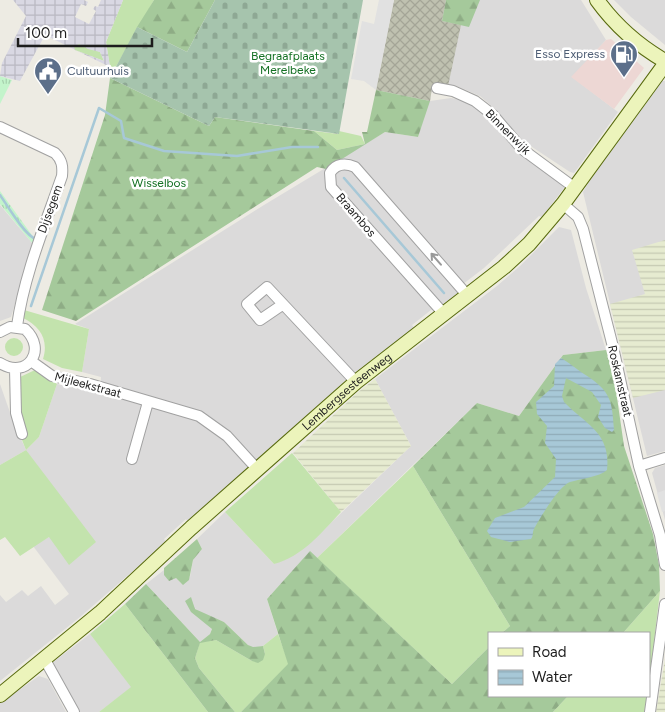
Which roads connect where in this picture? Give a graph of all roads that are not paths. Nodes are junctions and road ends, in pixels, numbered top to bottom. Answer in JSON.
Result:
{"nodes":[{"id":1,"x":598,"y":0,"type":"edge"},
{"id":2,"x":665,"y":62,"type":"edge"},
{"id":3,"x":437,"y":88,"type":"dead end"},
{"id":4,"x":0,"y":127,"type":"edge"},
{"id":5,"x":575,"y":188,"type":"junction"},
{"id":6,"x":563,"y":204,"type":"junction"},
{"id":7,"x":468,"y":296,"type":"junction"},
{"id":8,"x":282,"y":304,"type":"dead end"},
{"id":9,"x":444,"y":314,"type":"junction"},
{"id":10,"x":17,"y":326,"type":"junction"},
{"id":11,"x":0,"y":332,"type":"edge"},
{"id":12,"x":31,"y":360,"type":"junction"},
{"id":13,"x":0,"y":363,"type":"edge"},
{"id":14,"x":15,"y":369,"type":"junction"},
{"id":15,"x":356,"y":382,"type":"junction"},
{"id":16,"x":148,"y":402,"type":"junction"},
{"id":17,"x":22,"y":434,"type":"dead end"},
{"id":18,"x":665,"y":458,"type":"edge"},
{"id":19,"x":132,"y":459,"type":"dead end"},
{"id":20,"x":639,"y":466,"type":"junction"},
{"id":21,"x":258,"y":470,"type":"junction"},
{"id":22,"x":665,"y":564,"type":"edge"},
{"id":23,"x":665,"y":604,"type":"edge"},
{"id":24,"x":44,"y":658,"type":"junction"},
{"id":25,"x":0,"y":695,"type":"edge"},
{"id":26,"x":74,"y":712,"type":"edge"},
{"id":27,"x":650,"y":712,"type":"edge"}],
"edges":[{"from":1,"to":2,"type":"street"},
{"from":2,"to":5,"type":"street","name":"Lembergsesteenweg"},
{"from":3,"to":5,"type":"street","name":"Binnenwijk"},
{"from":4,"to":10,"type":"street","name":"Dijsegem"},
{"from":5,"to":6,"type":"street","name":"Lembergsesteenweg"},
{"from":6,"to":7,"type":"street","name":"Lembergsesteenweg"},
{"from":6,"to":20,"type":"street","name":"Roskamstraat"},
{"from":7,"to":9,"type":"street","name":"Lembergsesteenweg"},
{"from":7,"to":9,"type":"street","name":"Braambos","one_way":true},
{"from":8,"to":15,"type":"street"},
{"from":9,"to":15,"type":"street","name":"Lembergsesteenweg"},
{"from":10,"to":11,"type":"street"},
{"from":10,"to":12,"type":"street"},
{"from":12,"to":14,"type":"street"},
{"from":12,"to":16,"type":"street","name":"Mijleekstraat"},
{"from":13,"to":14,"type":"street"},
{"from":14,"to":17,"type":"street"},
{"from":15,"to":21,"type":"street","name":"Lembergsesteenweg"},
{"from":16,"to":19,"type":"street"},
{"from":16,"to":21,"type":"street","name":"Mijleekstraat"},
{"from":18,"to":20,"type":"street"},
{"from":20,"to":22,"type":"street","name":"Roskamstraat"},
{"from":21,"to":24,"type":"street","name":"Lembergsesteenweg"},
{"from":23,"to":27,"type":"street"},
{"from":24,"to":25,"type":"street","name":"Lembergsesteenweg"},
{"from":24,"to":26,"type":"street"}]}
